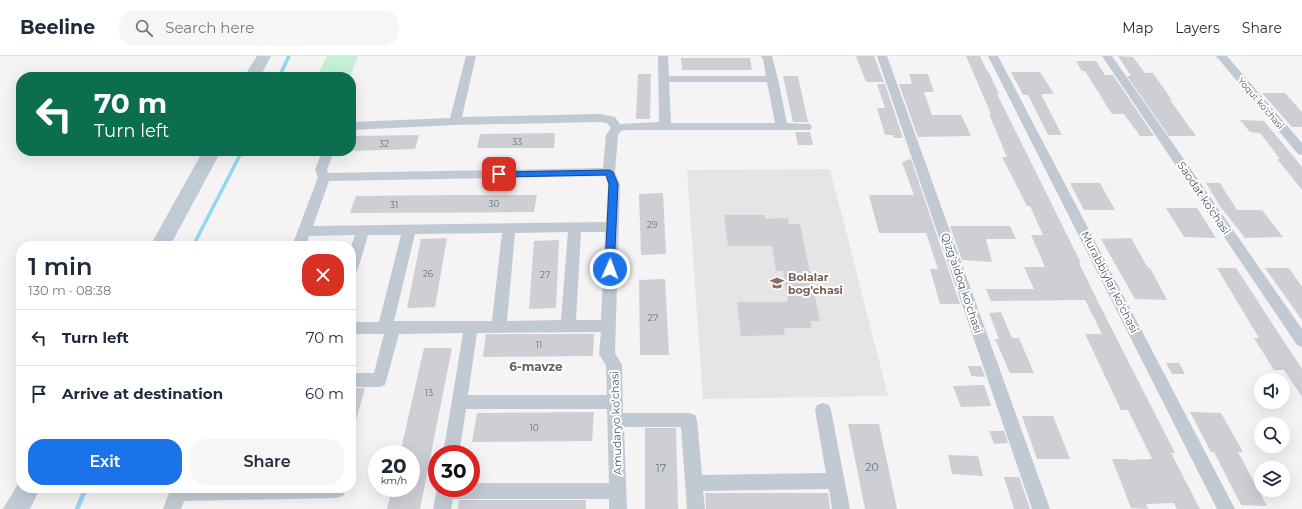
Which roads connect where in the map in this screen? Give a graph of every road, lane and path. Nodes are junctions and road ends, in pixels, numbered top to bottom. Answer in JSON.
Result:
{"nodes":[{"id":1,"x":264,"y":56,"type":"edge"},
{"id":2,"x":471,"y":56,"type":"edge"},
{"id":3,"x":663,"y":56,"type":"edge"},
{"id":4,"x":766,"y":56,"type":"edge"},
{"id":5,"x":882,"y":56,"type":"edge"},
{"id":6,"x":993,"y":56,"type":"edge"},
{"id":7,"x":1107,"y":56,"type":"edge"},
{"id":8,"x":1221,"y":56,"type":"edge"},
{"id":9,"x":255,"y":72,"type":"edge"},
{"id":10,"x":664,"y":79,"type":"junction"},
{"id":11,"x":773,"y":80,"type":"junction"},
{"id":12,"x":455,"y":121,"type":"junction"},
{"id":13,"x":356,"y":126,"type":"edge"},
{"id":14,"x":665,"y":126,"type":"junction"},
{"id":15,"x":782,"y":127,"type":"junction"},
{"id":16,"x":806,"y":127,"type":"dead end"},
{"id":17,"x":617,"y":128,"type":"junction"},
{"id":18,"x":1302,"y":151,"type":"edge"},
{"id":19,"x":209,"y":156,"type":"edge"},
{"id":20,"x":326,"y":156,"type":"edge"},
{"id":21,"x":610,"y":172,"type":"junction"},
{"id":22,"x":324,"y":177,"type":"junction"},
{"id":23,"x":575,"y":227,"type":"junction"},
{"id":24,"x":611,"y":227,"type":"junction"},
{"id":25,"x":509,"y":228,"type":"junction"},
{"id":26,"x":363,"y":230,"type":"junction"},
{"id":27,"x":409,"y":230,"type":"junction"},
{"id":28,"x":304,"y":231,"type":"junction"},
{"id":29,"x":163,"y":241,"type":"edge"},
{"id":30,"x":301,"y":241,"type":"edge"},
{"id":31,"x":356,"y":253,"type":"edge"},
{"id":32,"x":499,"y":326,"type":"junction"},
{"id":33,"x":568,"y":326,"type":"junction"},
{"id":34,"x":608,"y":326,"type":"junction"},
{"id":35,"x":471,"y":327,"type":"junction"},
{"id":36,"x":356,"y":328,"type":"edge"},
{"id":37,"x":389,"y":328,"type":"junction"},
{"id":38,"x":1302,"y":341,"type":"edge"},
{"id":39,"x":356,"y":380,"type":"edge"},
{"id":40,"x":459,"y":402,"type":"junction"},
{"id":41,"x":615,"y":402,"type":"junction"},
{"id":42,"x":823,"y":410,"type":"dead end"},
{"id":43,"x":615,"y":420,"type":"junction"},
{"id":44,"x":452,"y":445,"type":"edge"},
{"id":45,"x":836,"y":481,"type":"junction"},
{"id":46,"x":694,"y":483,"type":"junction"},
{"id":47,"x":480,"y":490,"type":"edge"},
{"id":48,"x":618,"y":491,"type":"junction"},
{"id":49,"x":25,"y":493,"type":"edge"},
{"id":50,"x":268,"y":493,"type":"edge"},
{"id":51,"x":177,"y":497,"type":"edge"},
{"id":52,"x":445,"y":497,"type":"edge"},
{"id":53,"x":16,"y":509,"type":"edge"},
{"id":54,"x":442,"y":509,"type":"edge"},
{"id":55,"x":618,"y":509,"type":"edge"},
{"id":56,"x":696,"y":509,"type":"edge"},
{"id":57,"x":841,"y":509,"type":"edge"},
{"id":58,"x":1041,"y":509,"type":"edge"},
{"id":59,"x":1226,"y":509,"type":"edge"}],
"edges":[{"from":1,"to":9,"type":"main road"},
{"from":2,"to":12,"type":"street"},
{"from":3,"to":10,"type":"street"},
{"from":4,"to":11,"type":"street"},
{"from":5,"to":58,"type":"street","name":"Qizg'aldoq ko'chasi"},
{"from":6,"to":59,"type":"street","name":"Murabbiylar ko'chasi"},
{"from":7,"to":38,"type":"street","name":"Saodat ko'chasi"},
{"from":8,"to":18,"type":"street","name":"Yoqut ko'chasi"},
{"from":10,"to":11,"type":"street"},
{"from":10,"to":14,"type":"street"},
{"from":11,"to":15,"type":"street"},
{"from":12,"to":13,"type":"street"},
{"from":12,"to":17,"type":"street"},
{"from":14,"to":15,"type":"street"},
{"from":14,"to":17,"type":"street"},
{"from":15,"to":16,"type":"street"},
{"from":17,"to":21,"type":"street","name":"Amudaryo ko'chasi"},
{"from":19,"to":29,"type":"main road"},
{"from":20,"to":22,"type":"street"},
{"from":21,"to":22,"type":"street"},
{"from":21,"to":24,"type":"street","name":"Amudaryo ko'chasi"},
{"from":22,"to":28,"type":"street"},
{"from":23,"to":24,"type":"street"},
{"from":23,"to":25,"type":"street"},
{"from":23,"to":33,"type":"street"},
{"from":24,"to":34,"type":"street","name":"Amudaryo ko'chasi"},
{"from":25,"to":27,"type":"street"},
{"from":25,"to":32,"type":"street"},
{"from":26,"to":27,"type":"street"},
{"from":26,"to":28,"type":"street"},
{"from":26,"to":31,"type":"street"},
{"from":27,"to":37,"type":"street"},
{"from":28,"to":30,"type":"street"},
{"from":32,"to":33,"type":"street"},
{"from":32,"to":35,"type":"street"},
{"from":33,"to":34,"type":"street"},
{"from":34,"to":41,"type":"street","name":"Amudaryo ko'chasi"},
{"from":35,"to":37,"type":"street"},
{"from":35,"to":40,"type":"street"},
{"from":36,"to":37,"type":"street"},
{"from":37,"to":39,"type":"street"},
{"from":40,"to":41,"type":"street"},
{"from":40,"to":44,"type":"street"},
{"from":41,"to":43,"type":"street","name":"Amudaryo ko'chasi"},
{"from":42,"to":45,"type":"street"},
{"from":43,"to":46,"type":"street"},
{"from":43,"to":48,"type":"street","name":"Amudaryo ko'chasi"},
{"from":45,"to":46,"type":"street"},
{"from":45,"to":57,"type":"street"},
{"from":46,"to":56,"type":"street"},
{"from":47,"to":48,"type":"street"},
{"from":48,"to":55,"type":"street","name":"Amudaryo ko'chasi"},
{"from":49,"to":53,"type":"main road"},
{"from":50,"to":51,"type":"street"},
{"from":52,"to":54,"type":"street"}]}
